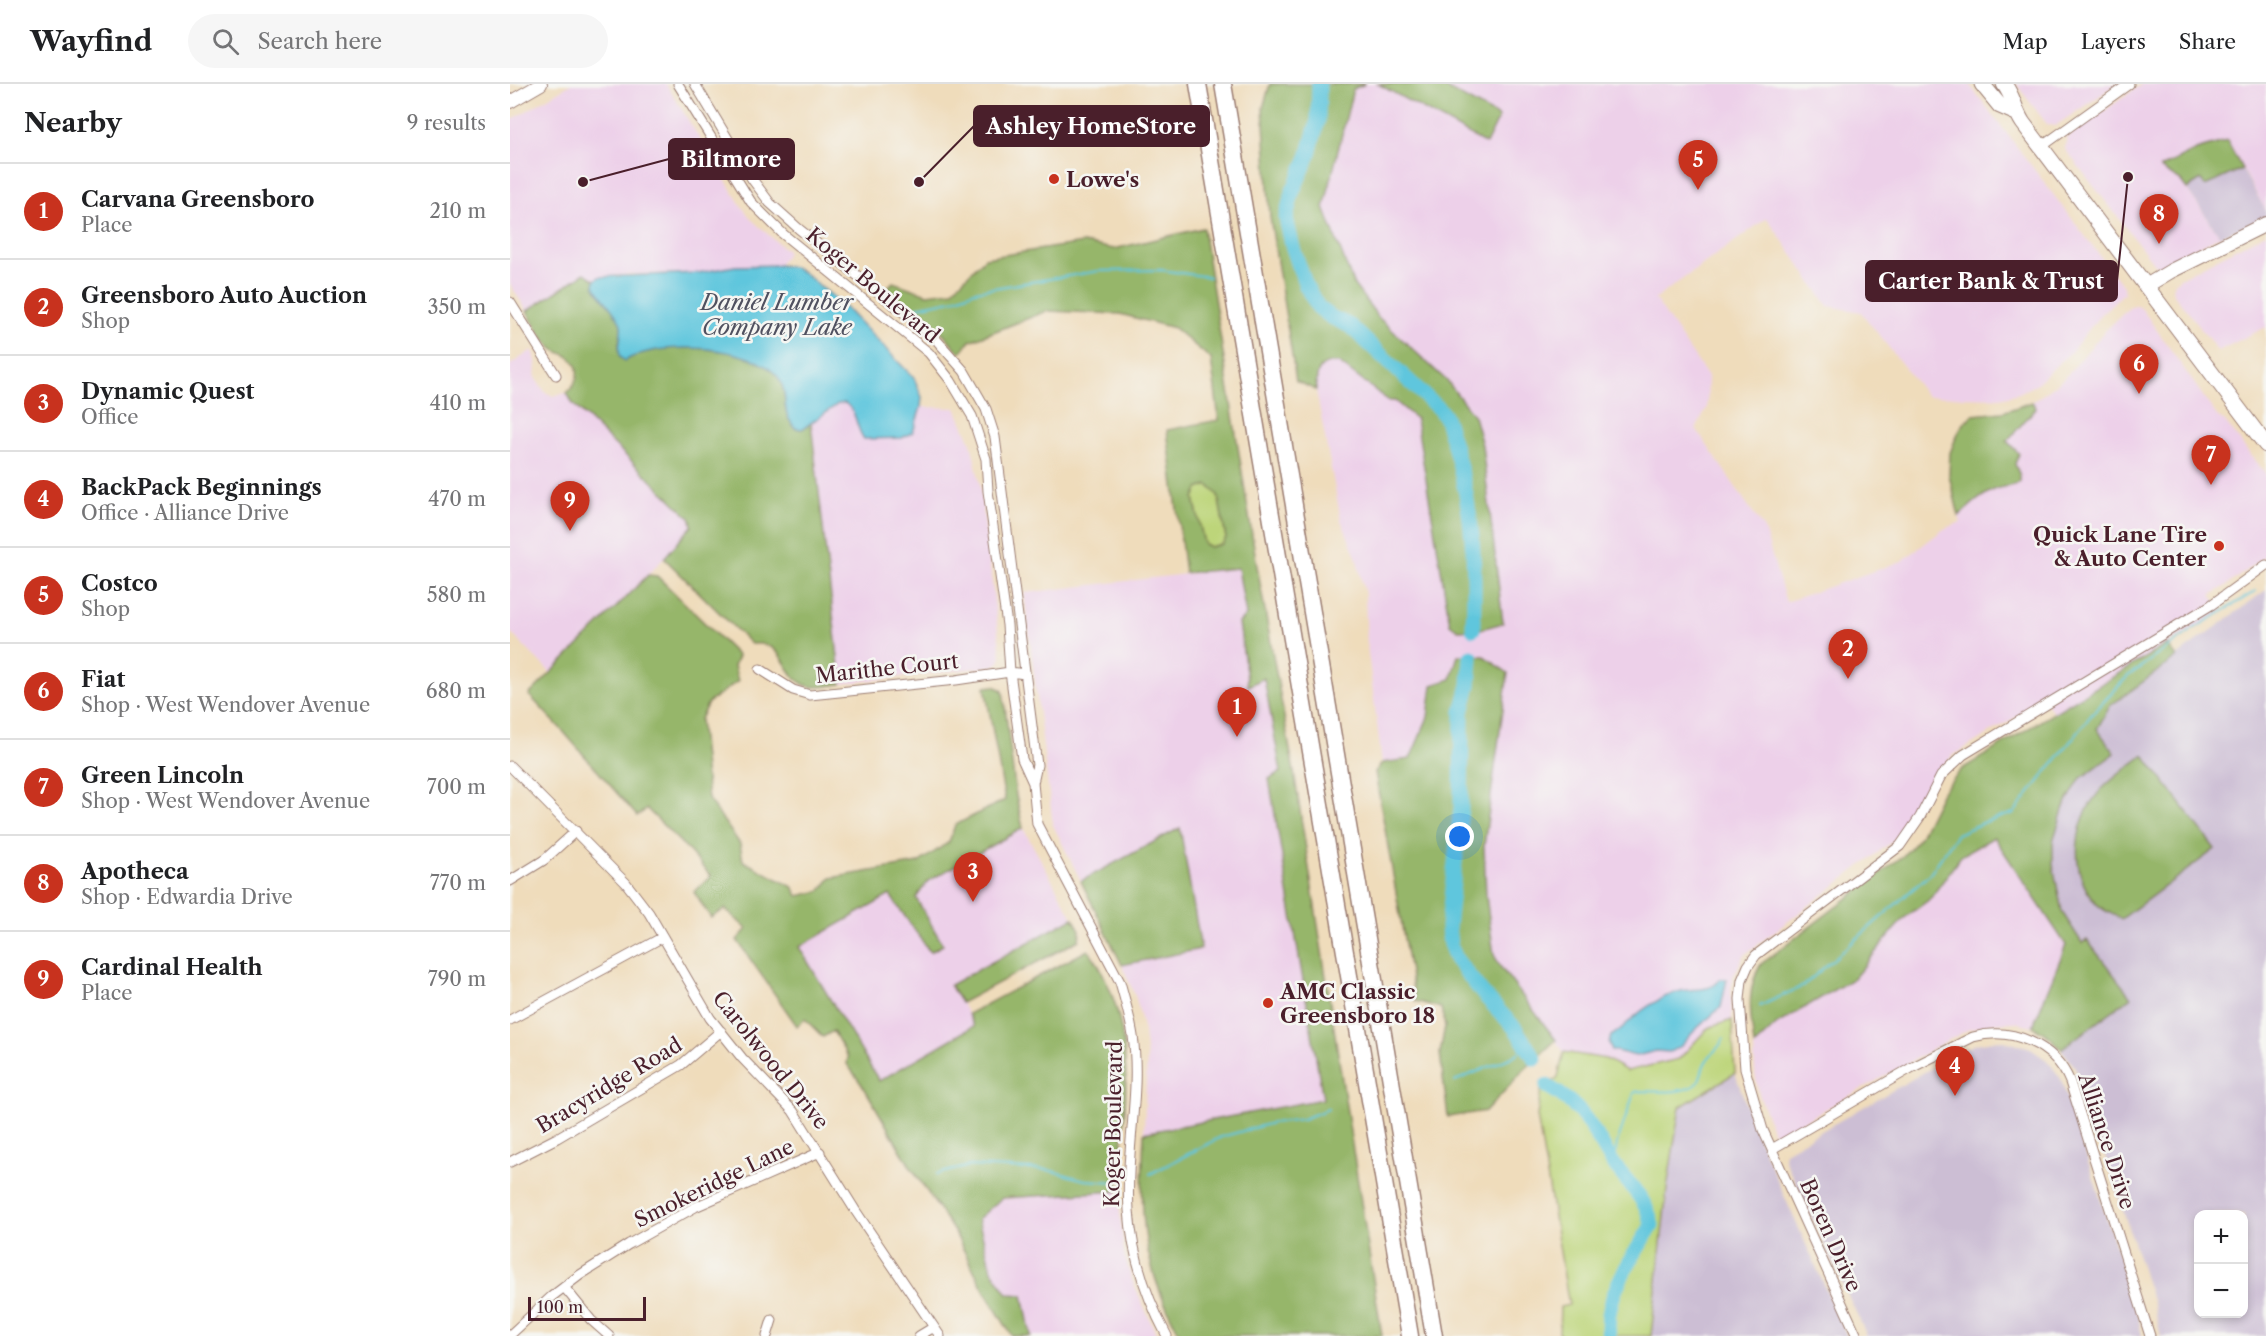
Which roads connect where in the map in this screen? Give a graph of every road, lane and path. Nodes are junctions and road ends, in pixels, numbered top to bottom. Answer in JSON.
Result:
{"nodes":[{"id":1,"x":541,"y":84,"type":"edge"},
{"id":2,"x":678,"y":84,"type":"edge"},
{"id":3,"x":695,"y":84,"type":"edge"},
{"id":4,"x":1198,"y":84,"type":"edge"},
{"id":5,"x":1225,"y":84,"type":"edge"},
{"id":6,"x":1982,"y":84,"type":"edge"},
{"id":7,"x":2004,"y":84,"type":"edge"},
{"id":8,"x":2129,"y":84,"type":"edge"},
{"id":9,"x":510,"y":102,"type":"edge"},
{"id":10,"x":2016,"y":114,"type":"junction"},
{"id":11,"x":2041,"y":147,"type":"junction"},
{"id":12,"x":2266,"y":224,"type":"edge"},
{"id":13,"x":2146,"y":286,"type":"junction"},
{"id":14,"x":510,"y":302,"type":"edge"},
{"id":15,"x":556,"y":375,"type":"dead end"},
{"id":16,"x":2266,"y":445,"type":"edge"},
{"id":17,"x":2266,"y":565,"type":"edge"},
{"id":18,"x":760,"y":669,"type":"dead end"},
{"id":19,"x":1010,"y":672,"type":"junction"},
{"id":20,"x":1025,"y":674,"type":"junction"},
{"id":21,"x":510,"y":766,"type":"edge"},
{"id":22,"x":1033,"y":783,"type":"junction"},
{"id":23,"x":576,"y":831,"type":"junction"},
{"id":24,"x":510,"y":881,"type":"edge"},
{"id":25,"x":663,"y":937,"type":"junction"},
{"id":26,"x":510,"y":1020,"type":"edge"},
{"id":27,"x":721,"y":1031,"type":"junction"},
{"id":28,"x":1772,"y":1149,"type":"junction"},
{"id":29,"x":820,"y":1152,"type":"junction"},
{"id":30,"x":510,"y":1161,"type":"edge"},
{"id":31,"x":564,"y":1287,"type":"junction"},
{"id":32,"x":772,"y":1320,"type":"dead end"},
{"id":33,"x":934,"y":1327,"type":"junction"},
{"id":34,"x":510,"y":1335,"type":"edge"},
{"id":35,"x":609,"y":1336,"type":"edge"},
{"id":36,"x":767,"y":1336,"type":"edge"},
{"id":37,"x":920,"y":1336,"type":"edge"},
{"id":38,"x":940,"y":1336,"type":"edge"},
{"id":39,"x":1167,"y":1336,"type":"edge"},
{"id":40,"x":1410,"y":1336,"type":"edge"},
{"id":41,"x":1434,"y":1336,"type":"edge"},
{"id":42,"x":1857,"y":1336,"type":"edge"},
{"id":43,"x":2150,"y":1336,"type":"edge"}],
"edges":[{"from":1,"to":9,"type":"street"},
{"from":2,"to":19,"type":"street","name":"Koger Boulevard"},
{"from":3,"to":20,"type":"street","name":"Koger Boulevard"},
{"from":4,"to":40,"type":"highway"},
{"from":5,"to":41,"type":"highway"},
{"from":6,"to":10,"type":"highway"},
{"from":7,"to":10,"type":"highway"},
{"from":8,"to":11,"type":"street"},
{"from":10,"to":11,"type":"highway"},
{"from":11,"to":13,"type":"highway"},
{"from":12,"to":13,"type":"main road"},
{"from":13,"to":16,"type":"highway"},
{"from":14,"to":15,"type":"street"},
{"from":17,"to":28,"type":"street","name":"Boren Drive"},
{"from":18,"to":19,"type":"street","name":"Marithe Court"},
{"from":19,"to":20,"type":"street","name":"Marithe Court"},
{"from":19,"to":22,"type":"street","name":"Koger Boulevard"},
{"from":20,"to":22,"type":"street","name":"Koger Boulevard"},
{"from":21,"to":23,"type":"street","name":"Carolwood Drive"},
{"from":22,"to":39,"type":"street","name":"Koger Boulevard"},
{"from":23,"to":24,"type":"street"},
{"from":23,"to":25,"type":"street","name":"Carolwood Drive"},
{"from":25,"to":26,"type":"street"},
{"from":25,"to":27,"type":"street","name":"Carolwood Drive"},
{"from":27,"to":29,"type":"street","name":"Carolwood Drive"},
{"from":27,"to":30,"type":"street","name":"Bracyridge Road"},
{"from":28,"to":42,"type":"street","name":"Boren Drive"},
{"from":28,"to":43,"type":"street","name":"Alliance Drive"},
{"from":29,"to":31,"type":"street","name":"Smokeridge Lane"},
{"from":29,"to":33,"type":"street","name":"Carolwood Drive"},
{"from":31,"to":34,"type":"street","name":"Smokeridge Lane"},
{"from":31,"to":35,"type":"street"},
{"from":32,"to":36,"type":"street"},
{"from":33,"to":37,"type":"street"},
{"from":33,"to":38,"type":"street","name":"Carolwood Drive"}]}
